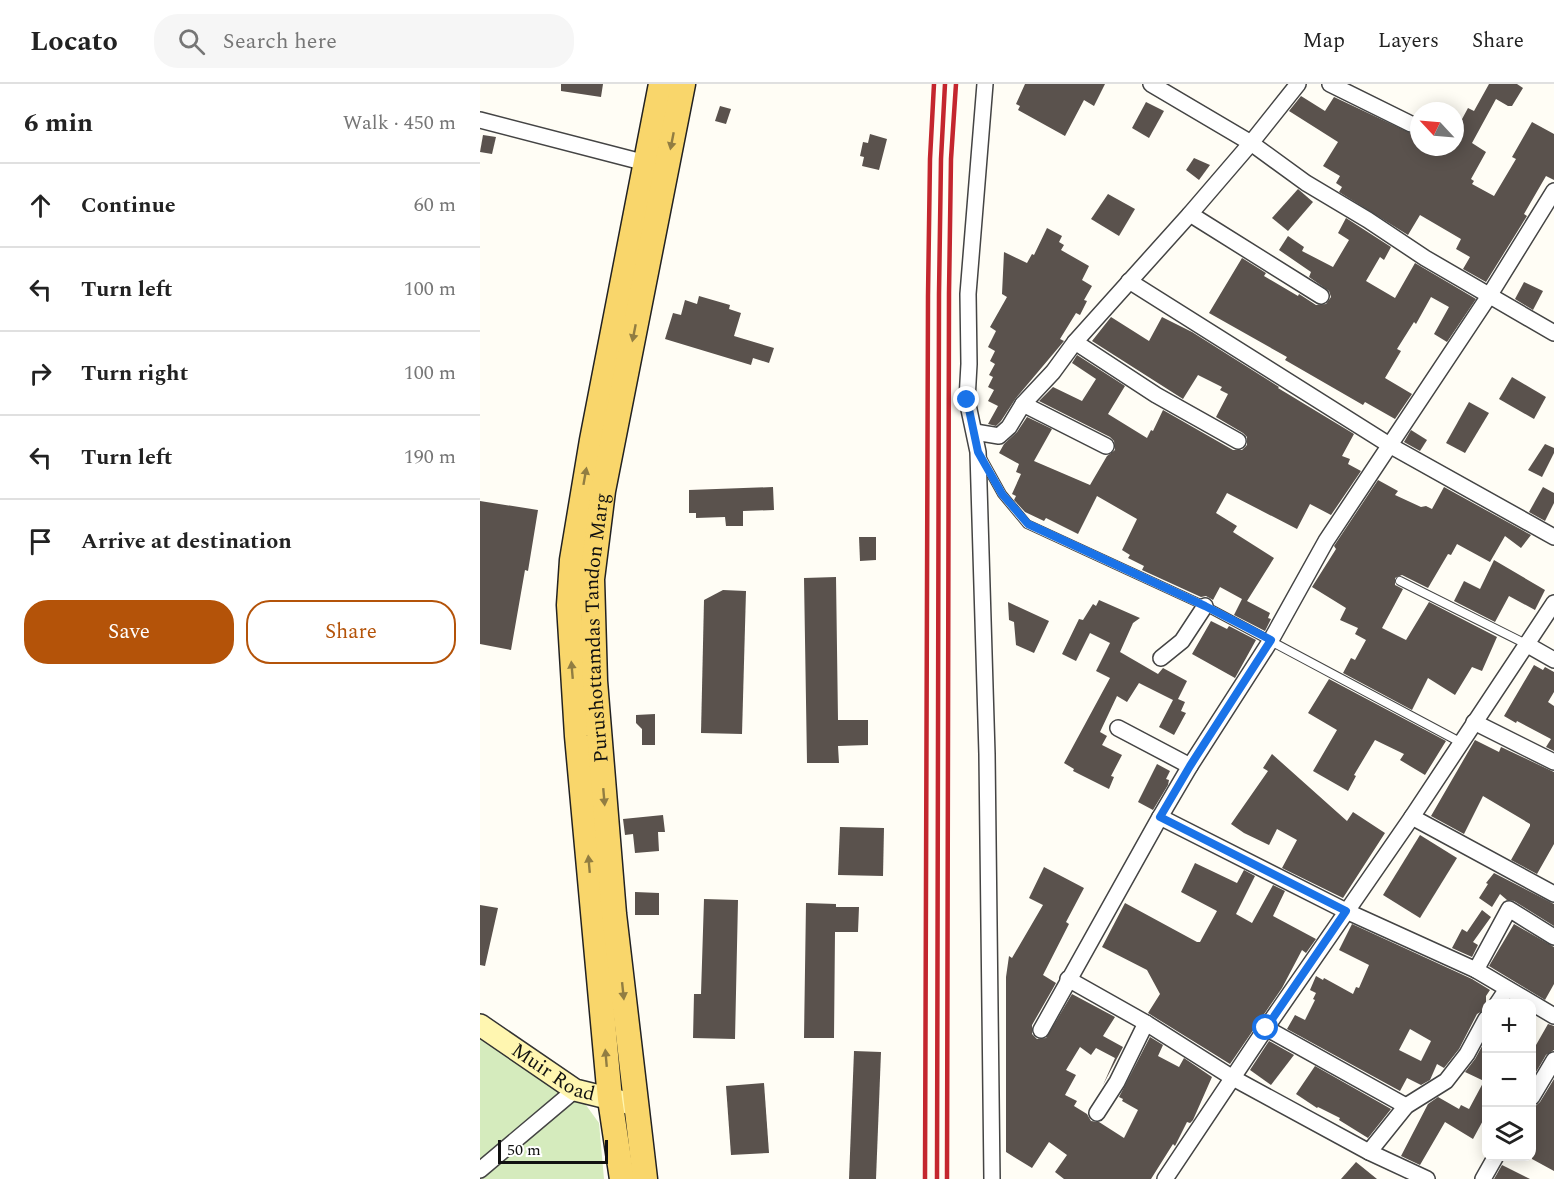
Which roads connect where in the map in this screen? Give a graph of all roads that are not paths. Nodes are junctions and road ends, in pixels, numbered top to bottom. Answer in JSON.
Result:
{"nodes":[{"id":1,"x":661,"y":84,"type":"edge"},
{"id":2,"x":683,"y":84,"type":"edge"},
{"id":3,"x":986,"y":84,"type":"edge"},
{"id":4,"x":1151,"y":84,"type":"edge"},
{"id":5,"x":1298,"y":84,"type":"edge"},
{"id":6,"x":1330,"y":84,"type":"edge"},
{"id":7,"x":480,"y":120,"type":"edge"},
{"id":8,"x":1410,"y":124,"type":"edge"},
{"id":9,"x":1251,"y":143,"type":"junction"},
{"id":10,"x":646,"y":163,"type":"junction"},
{"id":11,"x":1554,"y":190,"type":"edge"},
{"id":12,"x":1190,"y":214,"type":"junction"},
{"id":13,"x":1129,"y":281,"type":"junction"},
{"id":14,"x":1321,"y":296,"type":"dead end"},
{"id":15,"x":1489,"y":296,"type":"junction"},
{"id":16,"x":1554,"y":333,"type":"edge"},
{"id":17,"x":1075,"y":342,"type":"junction"},
{"id":18,"x":1023,"y":404,"type":"junction"},
{"id":19,"x":975,"y":432,"type":"junction"},
{"id":20,"x":1238,"y":441,"type":"dead end"},
{"id":21,"x":1106,"y":446,"type":"dead end"},
{"id":22,"x":1390,"y":446,"type":"junction"},
{"id":23,"x":978,"y":452,"type":"junction"},
{"id":24,"x":1554,"y":537,"type":"edge"},
{"id":25,"x":1400,"y":581,"type":"dead end"},
{"id":26,"x":1554,"y":603,"type":"edge"},
{"id":27,"x":1205,"y":606,"type":"junction"},
{"id":28,"x":1271,"y":640,"type":"junction"},
{"id":29,"x":1526,"y":644,"type":"junction"},
{"id":30,"x":1161,"y":658,"type":"dead end"},
{"id":31,"x":1554,"y":660,"type":"edge"},
{"id":32,"x":1474,"y":722,"type":"junction"},
{"id":33,"x":1118,"y":728,"type":"dead end"},
{"id":34,"x":1460,"y":742,"type":"junction"},
{"id":35,"x":1554,"y":762,"type":"edge"},
{"id":36,"x":1190,"y":766,"type":"junction"},
{"id":37,"x":1160,"y":817,"type":"junction"},
{"id":38,"x":1412,"y":817,"type":"junction"},
{"id":39,"x":1554,"y":894,"type":"edge"},
{"id":40,"x":1346,"y":911,"type":"junction"},
{"id":41,"x":1554,"y":937,"type":"edge"},
{"id":42,"x":1476,"y":970,"type":"junction"},
{"id":43,"x":1068,"y":979,"type":"junction"},
{"id":44,"x":1507,"y":989,"type":"junction"},
{"id":45,"x":1500,"y":999,"type":"edge"},
{"id":46,"x":1554,"y":1016,"type":"edge"},
{"id":47,"x":1146,"y":1023,"type":"junction"},
{"id":48,"x":480,"y":1025,"type":"edge"},
{"id":49,"x":1482,"y":1026,"type":"edge"},
{"id":50,"x":1266,"y":1028,"type":"junction"},
{"id":51,"x":1041,"y":1030,"type":"dead end"},
{"id":52,"x":1554,"y":1060,"type":"edge"},
{"id":53,"x":1233,"y":1078,"type":"junction"},
{"id":54,"x":575,"y":1090,"type":"junction"},
{"id":55,"x":1536,"y":1090,"type":"edge"},
{"id":56,"x":610,"y":1099,"type":"junction"},
{"id":57,"x":636,"y":1105,"type":"junction"},
{"id":58,"x":1406,"y":1106,"type":"junction"},
{"id":59,"x":1097,"y":1113,"type":"dead end"},
{"id":60,"x":1369,"y":1152,"type":"junction"},
{"id":61,"x":1493,"y":1161,"type":"edge"},
{"id":62,"x":480,"y":1170,"type":"edge"},
{"id":63,"x":622,"y":1179,"type":"edge"},
{"id":64,"x":645,"y":1179,"type":"edge"},
{"id":65,"x":992,"y":1179,"type":"edge"},
{"id":66,"x":1165,"y":1179,"type":"edge"},
{"id":67,"x":1427,"y":1179,"type":"edge"},
{"id":68,"x":1483,"y":1179,"type":"edge"}],
"edges":[{"from":1,"to":10,"type":"main road"},
{"from":2,"to":57,"type":"main road","name":"Purushottamdas Tandon Marg","one_way":true},
{"from":3,"to":19,"type":"street"},
{"from":4,"to":9,"type":"street"},
{"from":5,"to":9,"type":"street"},
{"from":6,"to":8,"type":"street"},
{"from":7,"to":10,"type":"street"},
{"from":9,"to":12,"type":"street"},
{"from":9,"to":15,"type":"street"},
{"from":56,"to":10,"type":"main road","one_way":true},
{"from":11,"to":15,"type":"street"},
{"from":12,"to":13,"type":"street"},
{"from":12,"to":14,"type":"street"},
{"from":13,"to":17,"type":"street"},
{"from":13,"to":22,"type":"street"},
{"from":15,"to":16,"type":"street"},
{"from":15,"to":22,"type":"street"},
{"from":17,"to":18,"type":"street"},
{"from":17,"to":20,"type":"street"},
{"from":18,"to":19,"type":"street"},
{"from":18,"to":21,"type":"street"},
{"from":19,"to":23,"type":"street"},
{"from":22,"to":24,"type":"street"},
{"from":22,"to":28,"type":"street"},
{"from":23,"to":27,"type":"lane"},
{"from":23,"to":65,"type":"street"},
{"from":25,"to":29,"type":"lane"},
{"from":26,"to":29,"type":"street"},
{"from":27,"to":28,"type":"lane"},
{"from":27,"to":30,"type":"street"},
{"from":28,"to":34,"type":"lane"},
{"from":28,"to":36,"type":"street"},
{"from":29,"to":31,"type":"street"},
{"from":29,"to":32,"type":"street"},
{"from":32,"to":34,"type":"street"},
{"from":32,"to":35,"type":"street"},
{"from":33,"to":36,"type":"street"},
{"from":34,"to":38,"type":"street"},
{"from":36,"to":37,"type":"street"},
{"from":37,"to":40,"type":"street"},
{"from":37,"to":43,"type":"street"},
{"from":38,"to":39,"type":"street"},
{"from":38,"to":40,"type":"street"},
{"from":40,"to":42,"type":"street"},
{"from":40,"to":50,"type":"street"},
{"from":41,"to":42,"type":"street"},
{"from":42,"to":44,"type":"street"},
{"from":43,"to":47,"type":"street"},
{"from":43,"to":51,"type":"street"},
{"from":44,"to":45,"type":"street"},
{"from":44,"to":46,"type":"street"},
{"from":47,"to":53,"type":"street"},
{"from":47,"to":59,"type":"street"},
{"from":48,"to":54,"type":"main road","name":"Muir Road"},
{"from":49,"to":58,"type":"street"},
{"from":50,"to":53,"type":"street"},
{"from":50,"to":58,"type":"street"},
{"from":52,"to":55,"type":"street"},
{"from":53,"to":60,"type":"street"},
{"from":53,"to":66,"type":"street"},
{"from":54,"to":56,"type":"main road","name":"Muir Road"},
{"from":54,"to":62,"type":"street"},
{"from":56,"to":57,"type":"main road","name":"Muir Road"},
{"from":56,"to":63,"type":"main road"},
{"from":57,"to":64,"type":"main road","name":"Purushottamdas Tandon Marg"},
{"from":58,"to":60,"type":"street"},
{"from":60,"to":67,"type":"street"},
{"from":61,"to":68,"type":"street"}]}
